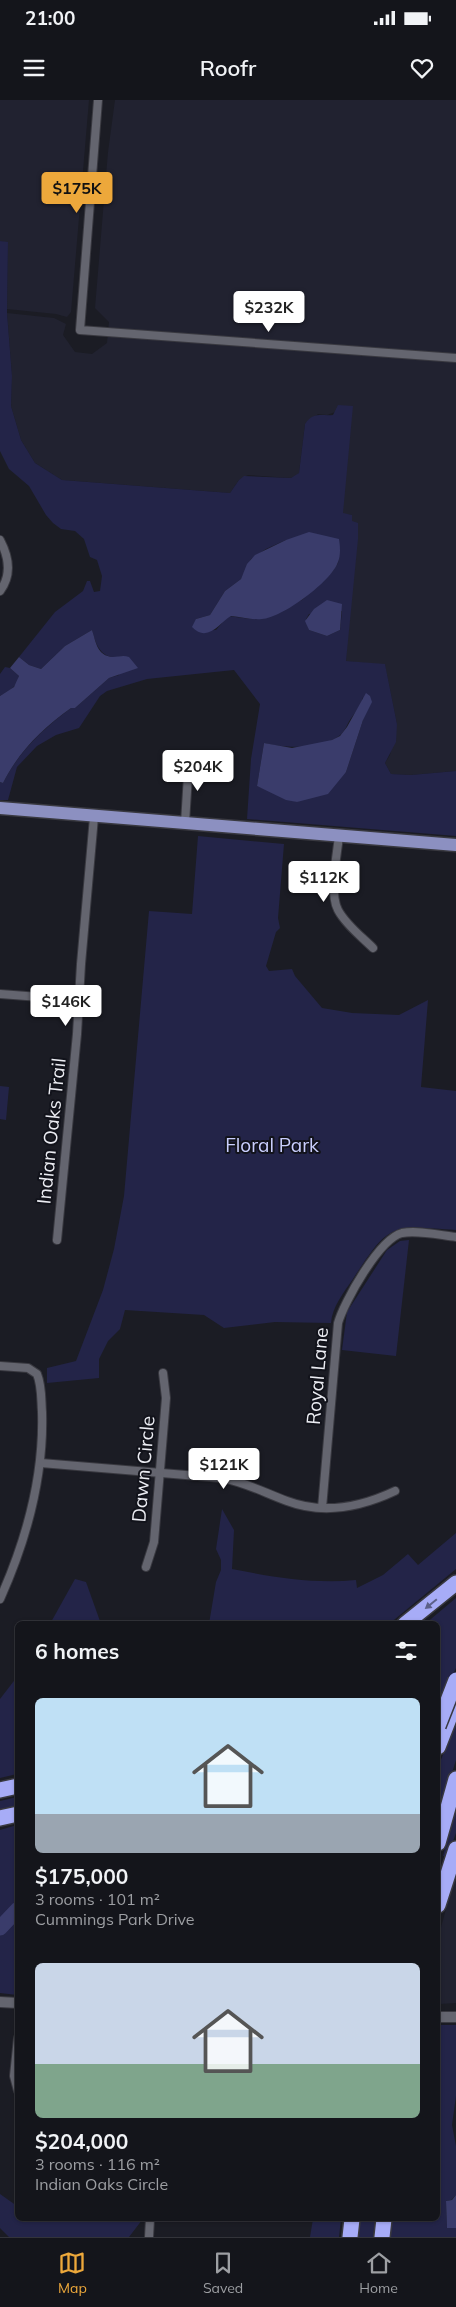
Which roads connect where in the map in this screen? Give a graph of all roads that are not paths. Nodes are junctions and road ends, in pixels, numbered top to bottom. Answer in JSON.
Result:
{"nodes":[{"id":1,"x":98,"y":100,"type":"edge"},
{"id":2,"x":456,"y":358,"type":"edge"},
{"id":3,"x":0,"y":540,"type":"edge"},
{"id":4,"x":0,"y":591,"type":"edge"},
{"id":5,"x":189,"y":759,"type":"dead end"},
{"id":6,"x":0,"y":808,"type":"edge"},
{"id":7,"x":94,"y":817,"type":"junction"},
{"id":8,"x":185,"y":823,"type":"junction"},
{"id":9,"x":339,"y":836,"type":"junction"},
{"id":10,"x":456,"y":845,"type":"edge"},
{"id":11,"x":373,"y":948,"type":"dead end"},
{"id":12,"x":0,"y":994,"type":"edge"},
{"id":13,"x":79,"y":1000,"type":"junction"},
{"id":14,"x":456,"y":1237,"type":"edge"},
{"id":15,"x":57,"y":1240,"type":"dead end"},
{"id":16,"x":0,"y":1366,"type":"edge"},
{"id":17,"x":163,"y":1373,"type":"dead end"},
{"id":18,"x":41,"y":1462,"type":"junction"},
{"id":19,"x":159,"y":1473,"type":"junction"},
{"id":20,"x":395,"y":1491,"type":"dead end"},
{"id":21,"x":322,"y":1508,"type":"junction"},
{"id":22,"x":146,"y":1567,"type":"dead end"},
{"id":23,"x":456,"y":1583,"type":"edge"},
{"id":24,"x":0,"y":1599,"type":"edge"},
{"id":25,"x":409,"y":1621,"type":"edge"},
{"id":26,"x":456,"y":1680,"type":"edge"},
{"id":27,"x":456,"y":1693,"type":"edge"},
{"id":28,"x":456,"y":1701,"type":"edge"},
{"id":29,"x":440,"y":1702,"type":"edge"},
{"id":30,"x":440,"y":1721,"type":"edge"},
{"id":31,"x":440,"y":1742,"type":"edge"},
{"id":32,"x":456,"y":1780,"type":"edge"},
{"id":33,"x":15,"y":1787,"type":"edge"},
{"id":34,"x":0,"y":1790,"type":"edge"},
{"id":35,"x":15,"y":1815,"type":"edge"},
{"id":36,"x":0,"y":1818,"type":"edge"},
{"id":37,"x":440,"y":1836,"type":"edge"},
{"id":38,"x":456,"y":1848,"type":"edge"},
{"id":39,"x":440,"y":1899,"type":"edge"},
{"id":40,"x":0,"y":2002,"type":"edge"},
{"id":41,"x":15,"y":2003,"type":"edge"},
{"id":42,"x":440,"y":2017,"type":"edge"},
{"id":43,"x":456,"y":2017,"type":"edge"},
{"id":44,"x":15,"y":2066,"type":"edge"},
{"id":45,"x":15,"y":2080,"type":"edge"},
{"id":46,"x":150,"y":2221,"type":"edge"},
{"id":47,"x":352,"y":2221,"type":"edge"},
{"id":48,"x":384,"y":2221,"type":"edge"},
{"id":49,"x":148,"y":2237,"type":"edge"},
{"id":50,"x":350,"y":2237,"type":"edge"},
{"id":51,"x":382,"y":2237,"type":"edge"}],
"edges":[{"from":1,"to":2,"type":"street"},
{"from":3,"to":4,"type":"street"},
{"from":5,"to":8,"type":"street"},
{"from":6,"to":7,"type":"main road"},
{"from":7,"to":8,"type":"main road"},
{"from":7,"to":13,"type":"street","name":"Indian Oaks Trail"},
{"from":8,"to":9,"type":"main road"},
{"from":9,"to":10,"type":"main road"},
{"from":9,"to":11,"type":"street"},
{"from":12,"to":13,"type":"street"},
{"from":13,"to":15,"type":"street","name":"Indian Oaks Trail"},
{"from":14,"to":21,"type":"street","name":"Royal Lane"},
{"from":16,"to":18,"type":"street"},
{"from":17,"to":19,"type":"street","name":"Dawn Circle"},
{"from":18,"to":19,"type":"street"},
{"from":18,"to":24,"type":"street"},
{"from":19,"to":21,"type":"street"},
{"from":19,"to":22,"type":"street","name":"Dawn Circle"},
{"from":20,"to":21,"type":"street"},
{"from":23,"to":25,"type":"highway","one_way":true},
{"from":26,"to":30,"type":"highway","bridge":true},
{"from":27,"to":29,"type":"highway"},
{"from":28,"to":31,"type":"highway"},
{"from":32,"to":37,"type":"highway"},
{"from":33,"to":34,"type":"highway"},
{"from":35,"to":36,"type":"highway"},
{"from":38,"to":39,"type":"highway"},
{"from":40,"to":41,"type":"street"},
{"from":42,"to":43,"type":"street"},
{"from":44,"to":45,"type":"street"},
{"from":46,"to":49,"type":"street"},
{"from":47,"to":50,"type":"highway"},
{"from":48,"to":51,"type":"highway"}]}
